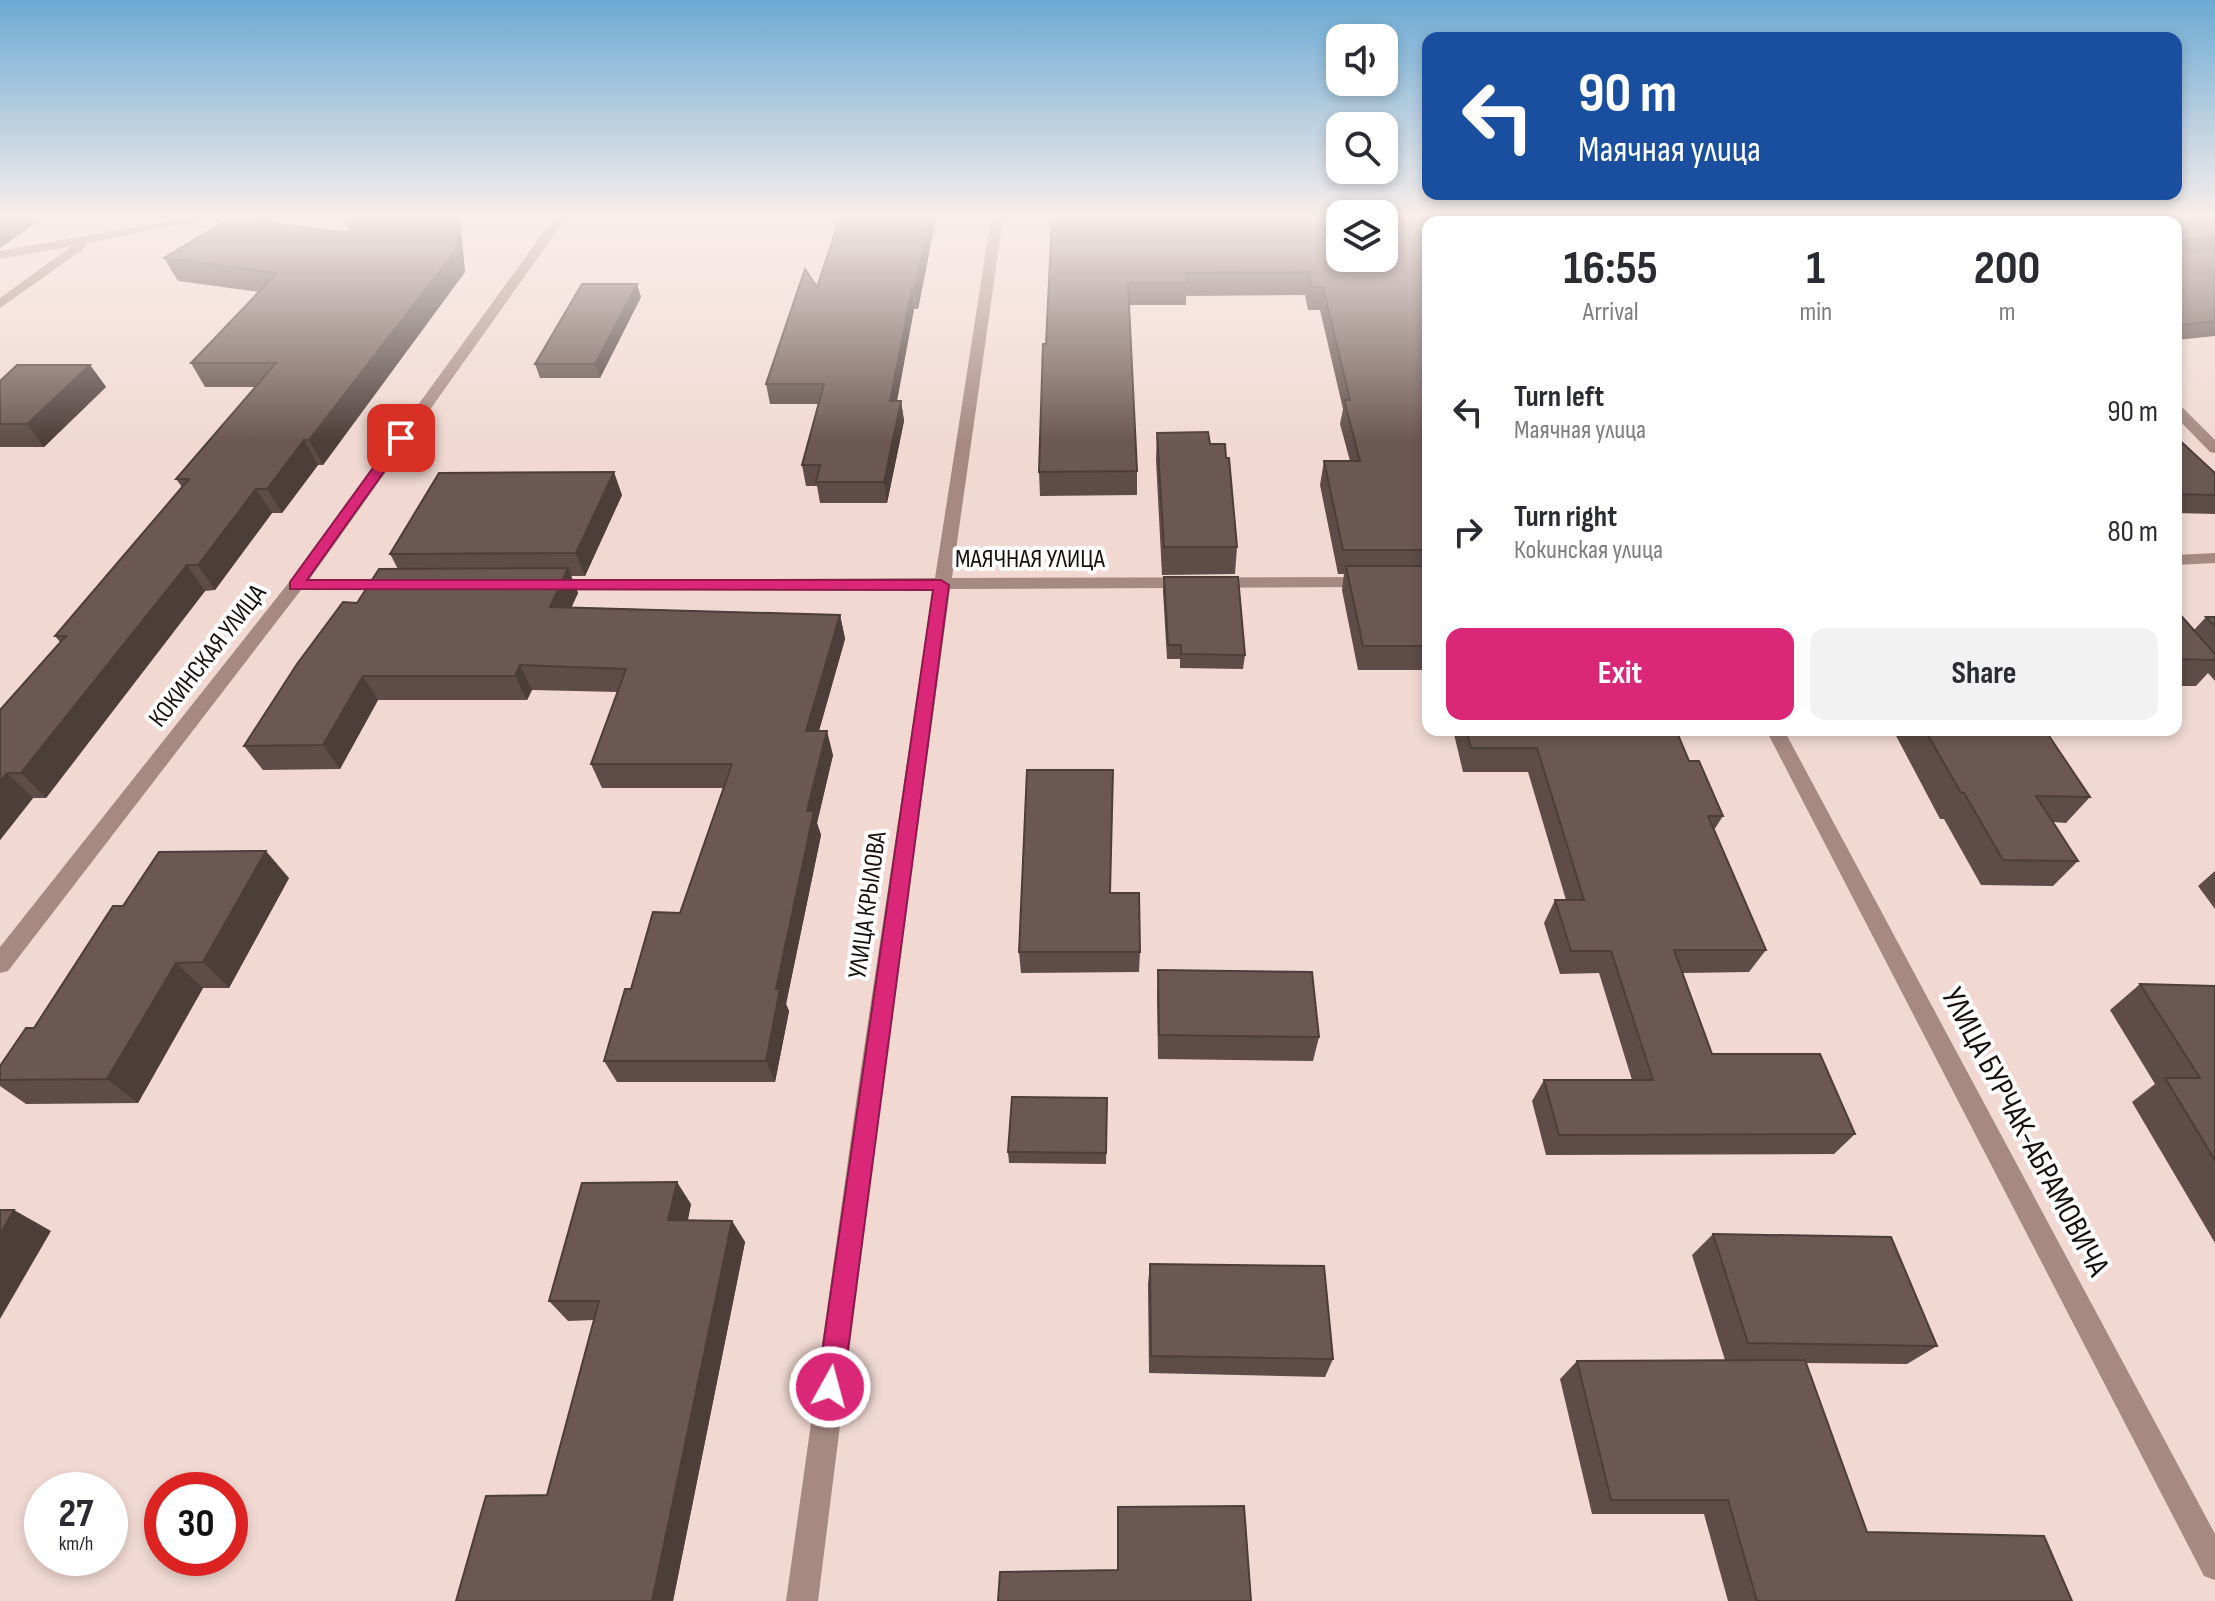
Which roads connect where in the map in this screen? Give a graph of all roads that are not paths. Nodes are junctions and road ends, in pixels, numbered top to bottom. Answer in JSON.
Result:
{"nodes":[{"id":1,"x":506,"y":293,"type":"edge"},
{"id":2,"x":986,"y":293,"type":"edge"},
{"id":3,"x":2182,"y":415,"type":"edge"},
{"id":4,"x":2215,"y":449,"type":"edge"},
{"id":5,"x":2215,"y":558,"type":"edge"},
{"id":6,"x":2182,"y":560,"type":"edge"},
{"id":7,"x":1381,"y":582,"type":"edge"},
{"id":8,"x":296,"y":585,"type":"junction"},
{"id":9,"x":422,"y":585,"type":"edge"},
{"id":10,"x":532,"y":585,"type":"edge"},
{"id":11,"x":941,"y":585,"type":"junction"},
{"id":12,"x":1778,"y":736,"type":"edge"},
{"id":13,"x":0,"y":964,"type":"edge"},
{"id":14,"x":2215,"y":1565,"type":"edge"},
{"id":15,"x":802,"y":1601,"type":"edge"}],
"edges":[{"from":1,"to":8,"type":"street","name":"КОКИНСКАЯ УЛИЦА"},
{"from":2,"to":11,"type":"street","name":"УЛИЦА КРЫЛОВА"},
{"from":3,"to":4,"type":"street"},
{"from":5,"to":6,"type":"street"},
{"from":7,"to":11,"type":"street","name":"МАЯЧНАЯ УЛИЦА"},
{"from":8,"to":9,"type":"street"},
{"from":8,"to":13,"type":"street","name":"КОКИНСКАЯ УЛИЦА"},
{"from":10,"to":11,"type":"street","name":"МАЯЧНАЯ УЛИЦА"},
{"from":11,"to":15,"type":"street","name":"УЛИЦА КРЫЛОВА"},
{"from":12,"to":14,"type":"street","name":"УЛИЦА БУРЧАК-АБРАМОВИЧА"}]}
